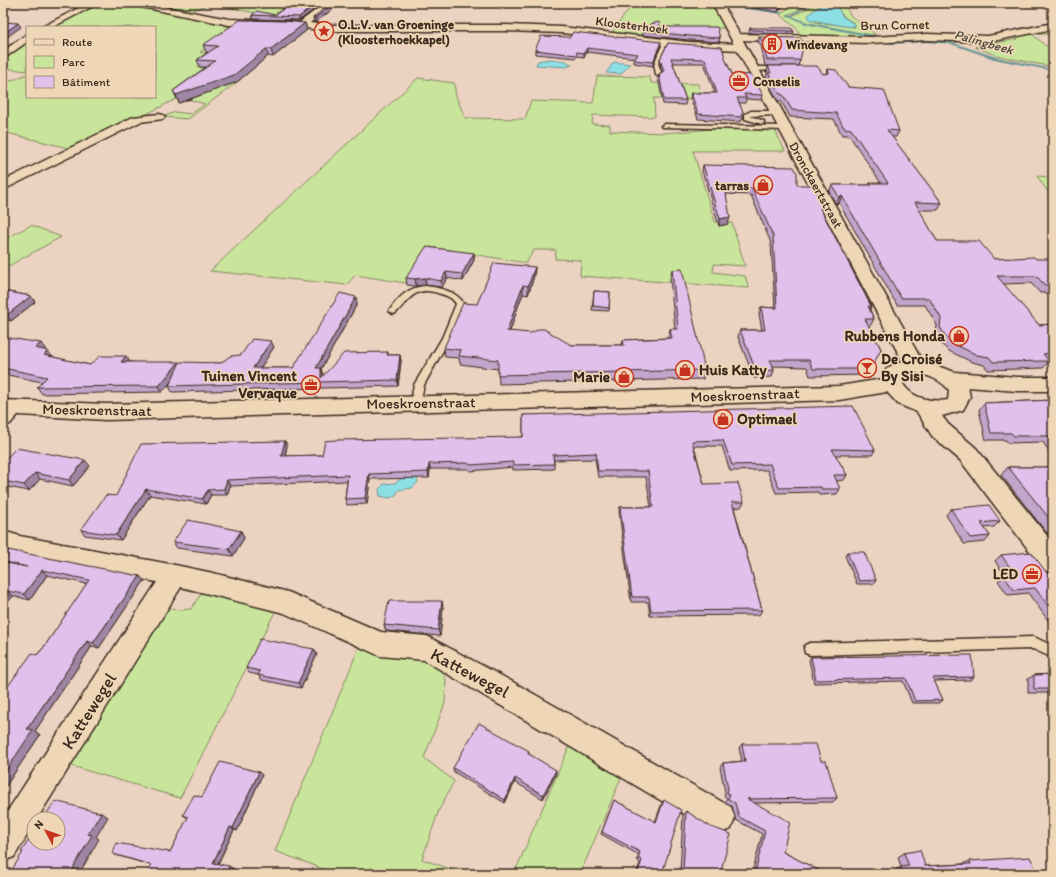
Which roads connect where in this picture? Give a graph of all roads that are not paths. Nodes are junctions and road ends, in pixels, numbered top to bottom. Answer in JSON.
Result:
{"nodes":[{"id":1,"x":95,"y":3,"type":"edge"},
{"id":2,"x":132,"y":3,"type":"edge"},
{"id":3,"x":330,"y":3,"type":"edge"},
{"id":4,"x":717,"y":3,"type":"edge"},
{"id":5,"x":303,"y":24,"type":"junction"},
{"id":6,"x":48,"y":26,"type":"edge"},
{"id":7,"x":1053,"y":26,"type":"edge"},
{"id":8,"x":736,"y":36,"type":"junction"},
{"id":9,"x":26,"y":38,"type":"edge"},
{"id":10,"x":666,"y":42,"type":"junction"},
{"id":11,"x":741,"y":48,"type":"junction"},
{"id":12,"x":3,"y":56,"type":"edge"},
{"id":13,"x":753,"y":69,"type":"junction"},
{"id":14,"x":789,"y":69,"type":"edge"},
{"id":15,"x":659,"y":75,"type":"edge"},
{"id":16,"x":160,"y":116,"type":"dead end"},
{"id":17,"x":781,"y":121,"type":"junction"},
{"id":18,"x":664,"y":126,"type":"dead end"},
{"id":19,"x":3,"y":186,"type":"edge"},
{"id":20,"x":393,"y":311,"type":"dead end"},
{"id":21,"x":916,"y":366,"type":"junction"},
{"id":22,"x":1053,"y":384,"type":"edge"},
{"id":23,"x":898,"y":390,"type":"junction"},
{"id":24,"x":953,"y":395,"type":"junction"},
{"id":25,"x":415,"y":403,"type":"junction"},
{"id":26,"x":925,"y":408,"type":"junction"},
{"id":27,"x":7,"y":411,"type":"edge"},
{"id":28,"x":968,"y":454,"type":"junction"},
{"id":29,"x":3,"y":541,"type":"edge"},
{"id":30,"x":1053,"y":562,"type":"edge"},
{"id":31,"x":175,"y":575,"type":"junction"},
{"id":32,"x":810,"y":649,"type":"dead end"},
{"id":33,"x":1053,"y":652,"type":"edge"},
{"id":34,"x":720,"y":818,"type":"dead end"},
{"id":35,"x":3,"y":846,"type":"edge"}],
"edges":[{"from":1,"to":6,"type":"street"},
{"from":2,"to":5,"type":"street","name":"Kloosterhoek"},
{"from":3,"to":5,"type":"street"},
{"from":4,"to":8,"type":"main road","name":"Dronckaertstraat"},
{"from":5,"to":10,"type":"street","name":"Kloosterhoek"},
{"from":7,"to":8,"type":"street","name":"Brun Cornet"},
{"from":8,"to":11,"type":"main road","name":"Dronckaertstraat"},
{"from":9,"to":12,"type":"street"},
{"from":10,"to":11,"type":"street","name":"Kloosterhoek"},
{"from":10,"to":15,"type":"lane"},
{"from":11,"to":13,"type":"main road","name":"Dronckaertstraat"},
{"from":13,"to":14,"type":"lane"},
{"from":13,"to":17,"type":"main road","name":"Dronckaertstraat"},
{"from":16,"to":19,"type":"street"},
{"from":17,"to":18,"type":"lane"},
{"from":17,"to":21,"type":"main road","name":"Dronckaertstraat"},
{"from":20,"to":25,"type":"lane"},
{"from":21,"to":23,"type":"main road"},
{"from":21,"to":24,"type":"main road"},
{"from":22,"to":24,"type":"main road"},
{"from":23,"to":25,"type":"main road","name":"Moeskroenstraat"},
{"from":23,"to":26,"type":"main road"},
{"from":24,"to":26,"type":"main road"},
{"from":24,"to":28,"type":"main road"},
{"from":25,"to":27,"type":"main road","name":"Moeskroenstraat"},
{"from":26,"to":28,"type":"main road"},
{"from":28,"to":30,"type":"main road"},
{"from":29,"to":31,"type":"street","name":"Kattewegel"},
{"from":31,"to":34,"type":"street","name":"Kattewegel"},
{"from":31,"to":35,"type":"street","name":"Kattewegel"},
{"from":32,"to":33,"type":"lane"}]}
